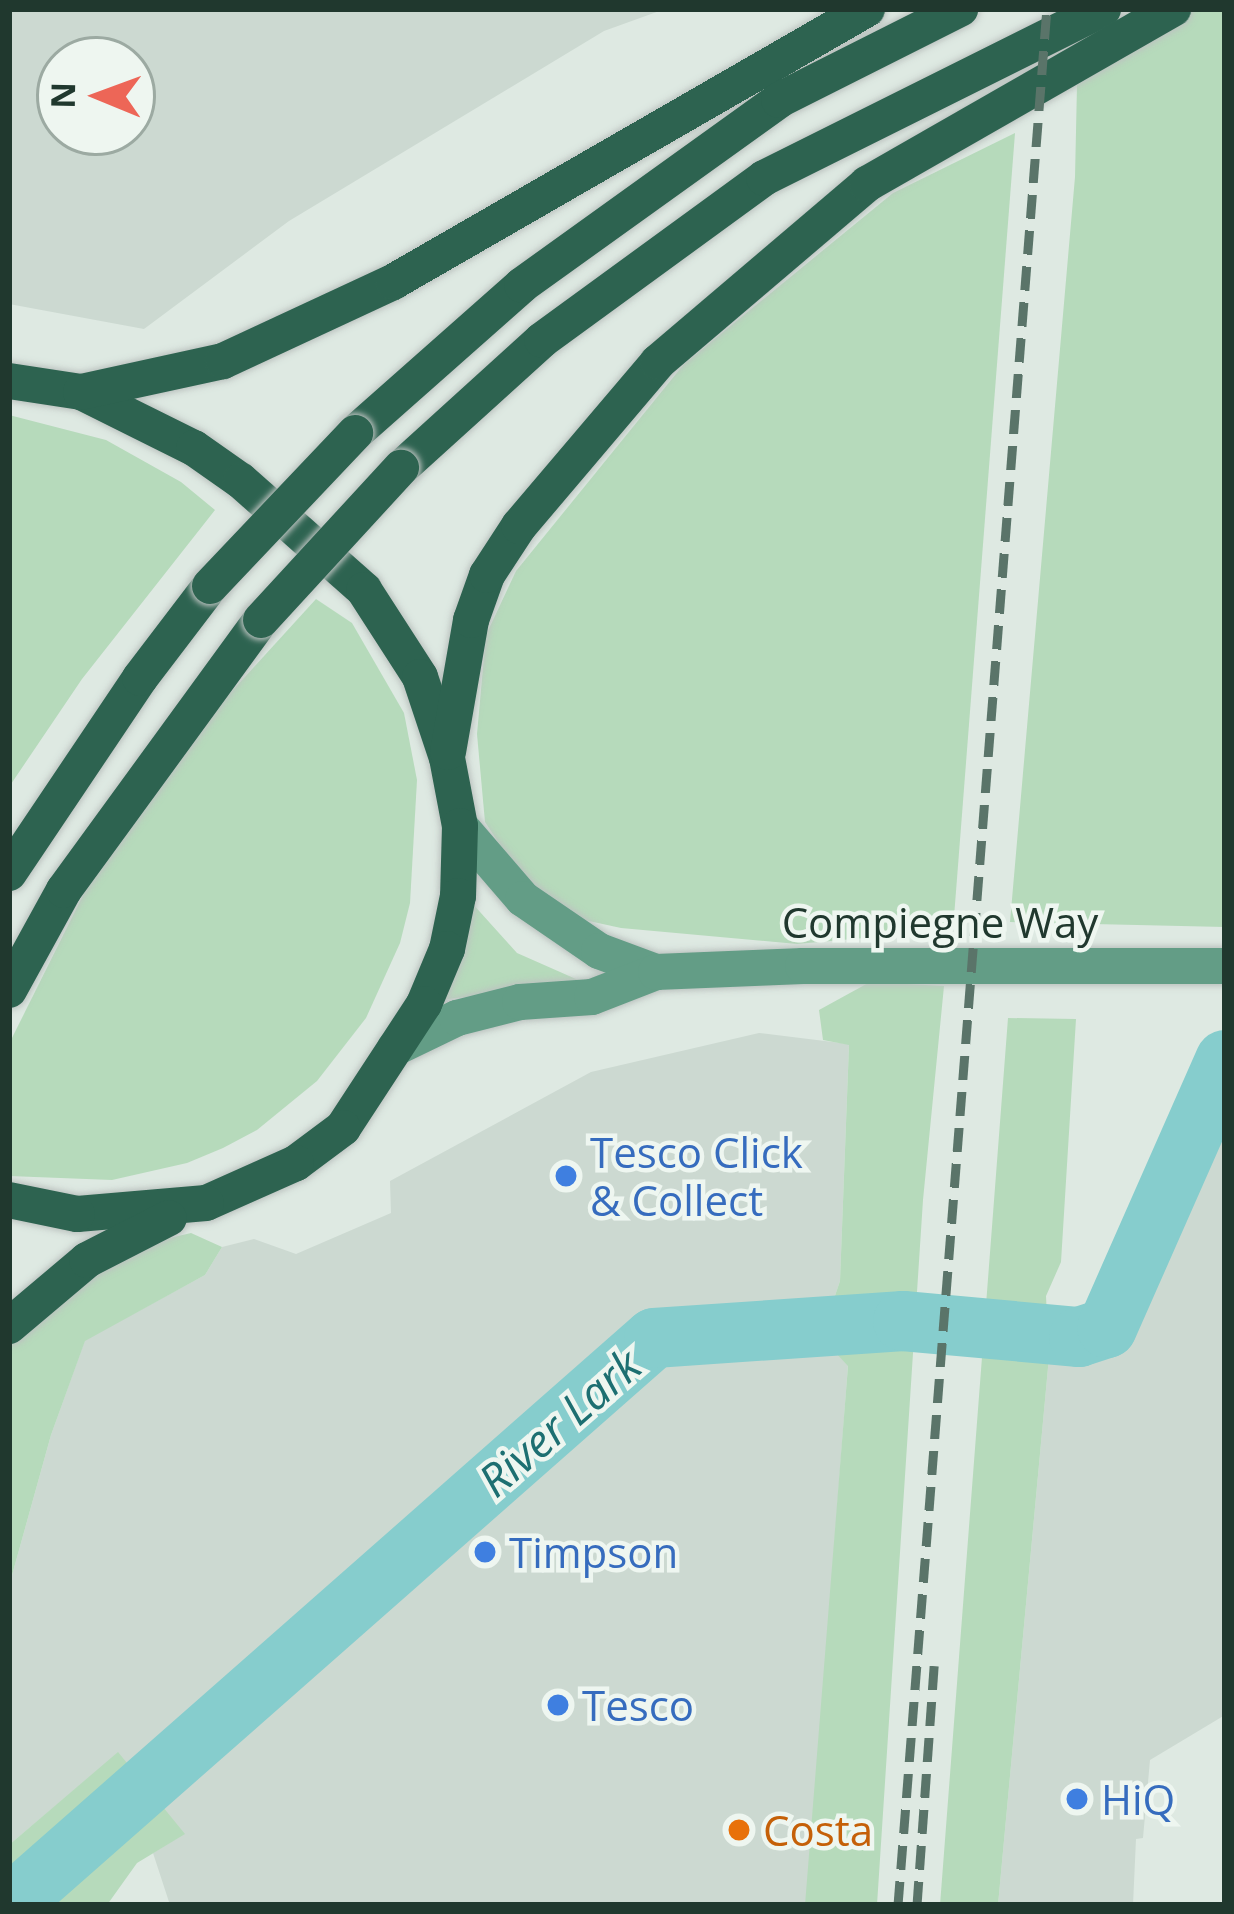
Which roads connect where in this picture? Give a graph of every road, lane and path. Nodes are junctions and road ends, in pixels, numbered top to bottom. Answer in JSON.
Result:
{"nodes":[{"id":1,"x":867,"y":9,"type":"edge"},
{"id":2,"x":960,"y":9,"type":"edge"},
{"id":3,"x":1102,"y":9,"type":"edge"},
{"id":4,"x":1173,"y":9,"type":"edge"},
{"id":5,"x":9,"y":380,"type":"edge"},
{"id":6,"x":81,"y":392,"type":"junction"},
{"id":7,"x":447,"y":758,"type":"junction"},
{"id":8,"x":460,"y":826,"type":"junction"},
{"id":9,"x":9,"y":873,"type":"edge"},
{"id":10,"x":1223,"y":966,"type":"edge"},
{"id":11,"x":656,"y":972,"type":"junction"},
{"id":12,"x":9,"y":990,"type":"edge"},
{"id":13,"x":395,"y":1048,"type":"junction"},
{"id":14,"x":9,"y":1200,"type":"edge"},
{"id":15,"x":206,"y":1203,"type":"junction"},
{"id":16,"x":9,"y":1326,"type":"edge"}],
"edges":[{"from":1,"to":6,"type":"highway"},
{"from":2,"to":9,"type":"highway","bridge":true},
{"from":3,"to":12,"type":"highway","bridge":true},
{"from":4,"to":7,"type":"highway"},
{"from":5,"to":6,"type":"highway"},
{"from":6,"to":7,"type":"highway"},
{"from":7,"to":8,"type":"highway"},
{"from":8,"to":11,"type":"main road","name":"Compiegne Way"},
{"from":8,"to":13,"type":"highway"},
{"from":10,"to":11,"type":"main road","name":"Compiegne Way"},
{"from":11,"to":13,"type":"main road","name":"Compiegne Way"},
{"from":13,"to":15,"type":"highway"},
{"from":14,"to":15,"type":"highway"},
{"from":15,"to":16,"type":"highway"}]}
